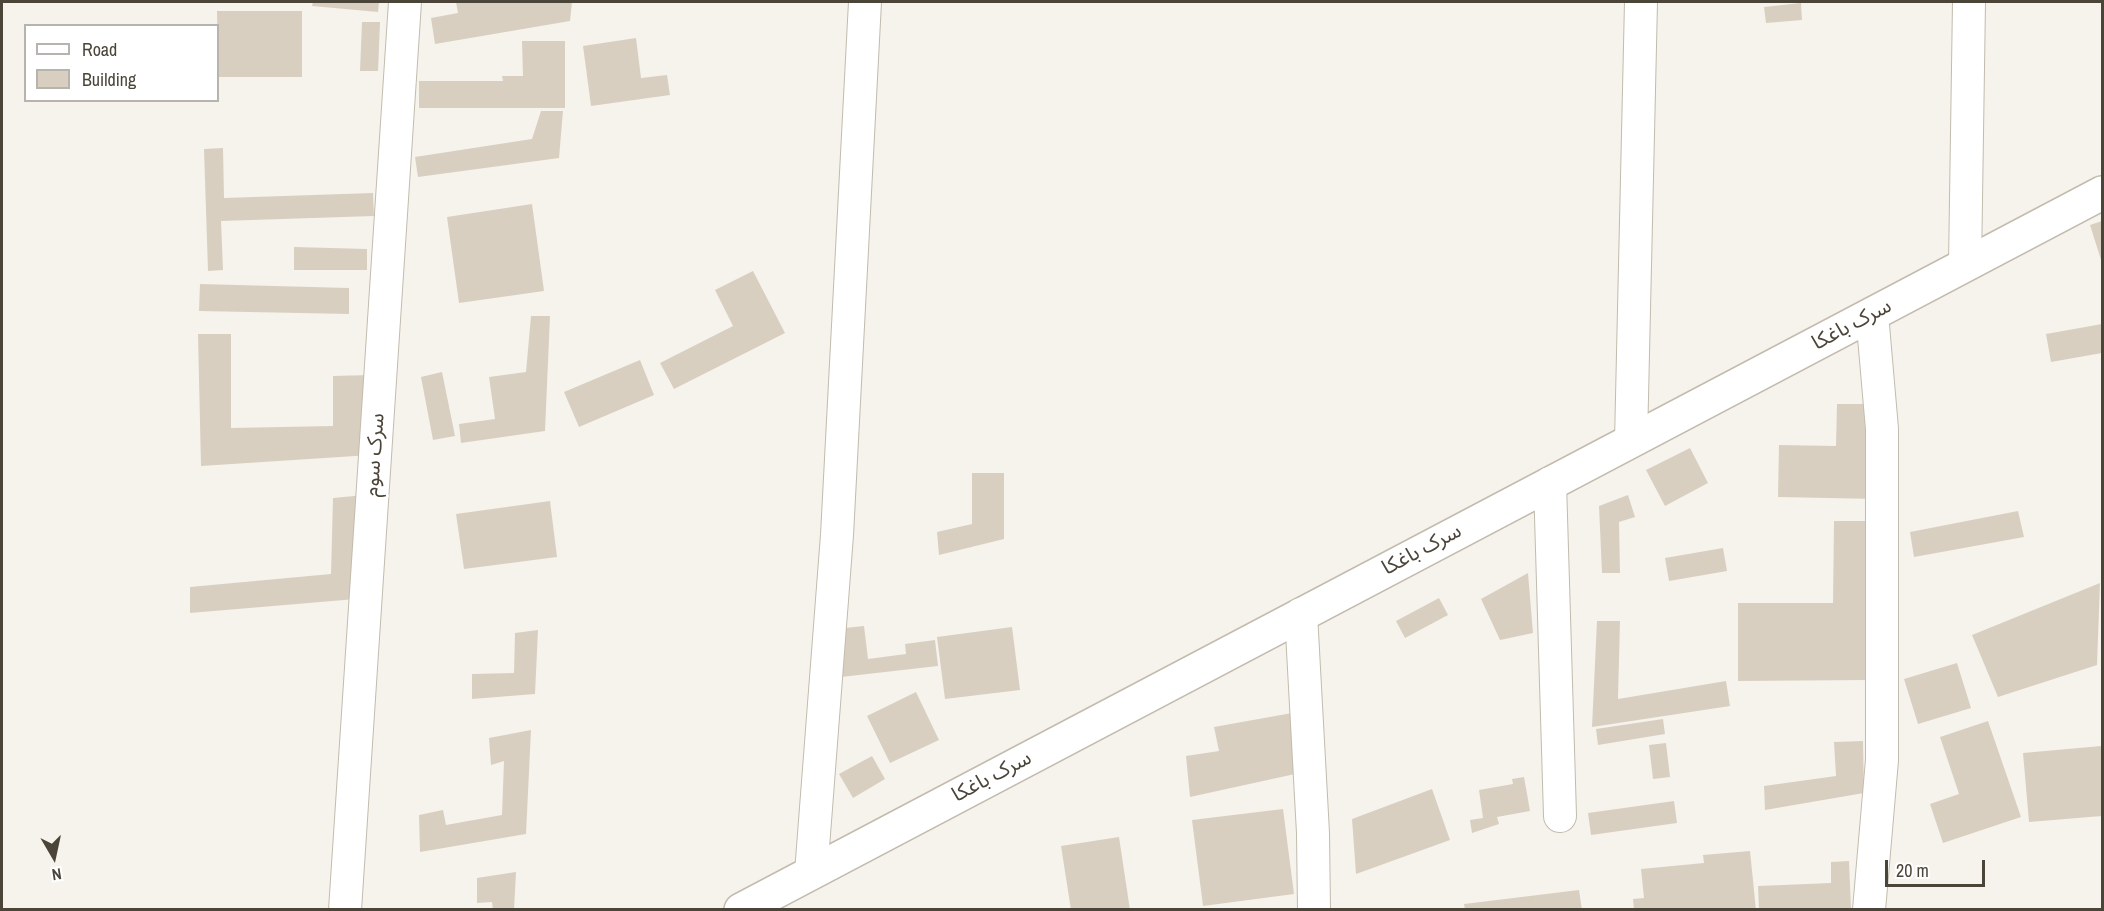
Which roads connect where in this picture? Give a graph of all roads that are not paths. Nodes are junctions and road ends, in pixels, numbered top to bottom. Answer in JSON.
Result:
{"nodes":[{"id":1,"x":405,"y":2,"type":"edge"},
{"id":2,"x":865,"y":2,"type":"edge"},
{"id":3,"x":1641,"y":2,"type":"edge"},
{"id":4,"x":1969,"y":2,"type":"edge"},
{"id":5,"x":2103,"y":193,"type":"edge"},
{"id":6,"x":1965,"y":266,"type":"junction"},
{"id":7,"x":1872,"y":314,"type":"junction"},
{"id":8,"x":1631,"y":441,"type":"junction"},
{"id":9,"x":1550,"y":483,"type":"junction"},
{"id":10,"x":1301,"y":614,"type":"junction"},
{"id":11,"x":1560,"y":816,"type":"dead end"},
{"id":12,"x":811,"y":873,"type":"junction"},
{"id":13,"x":345,"y":909,"type":"edge"},
{"id":14,"x":741,"y":909,"type":"edge"},
{"id":15,"x":1314,"y":909,"type":"edge"},
{"id":16,"x":1869,"y":909,"type":"edge"}],
"edges":[{"from":1,"to":13,"type":"street","name":"سرک سوم"},
{"from":2,"to":12,"type":"street"},
{"from":3,"to":8,"type":"street"},
{"from":4,"to":6,"type":"street"},
{"from":5,"to":6,"type":"street","name":"سرک باغکا"},
{"from":6,"to":7,"type":"street","name":"سرک باغکا"},
{"from":7,"to":8,"type":"street","name":"سرک باغکا"},
{"from":7,"to":16,"type":"street"},
{"from":8,"to":9,"type":"street","name":"سرک باغکا"},
{"from":9,"to":10,"type":"street","name":"سرک باغکا"},
{"from":9,"to":11,"type":"street"},
{"from":10,"to":12,"type":"street","name":"سرک باغکا"},
{"from":10,"to":15,"type":"street"},
{"from":12,"to":14,"type":"street","name":"سرک باغکا"}]}
